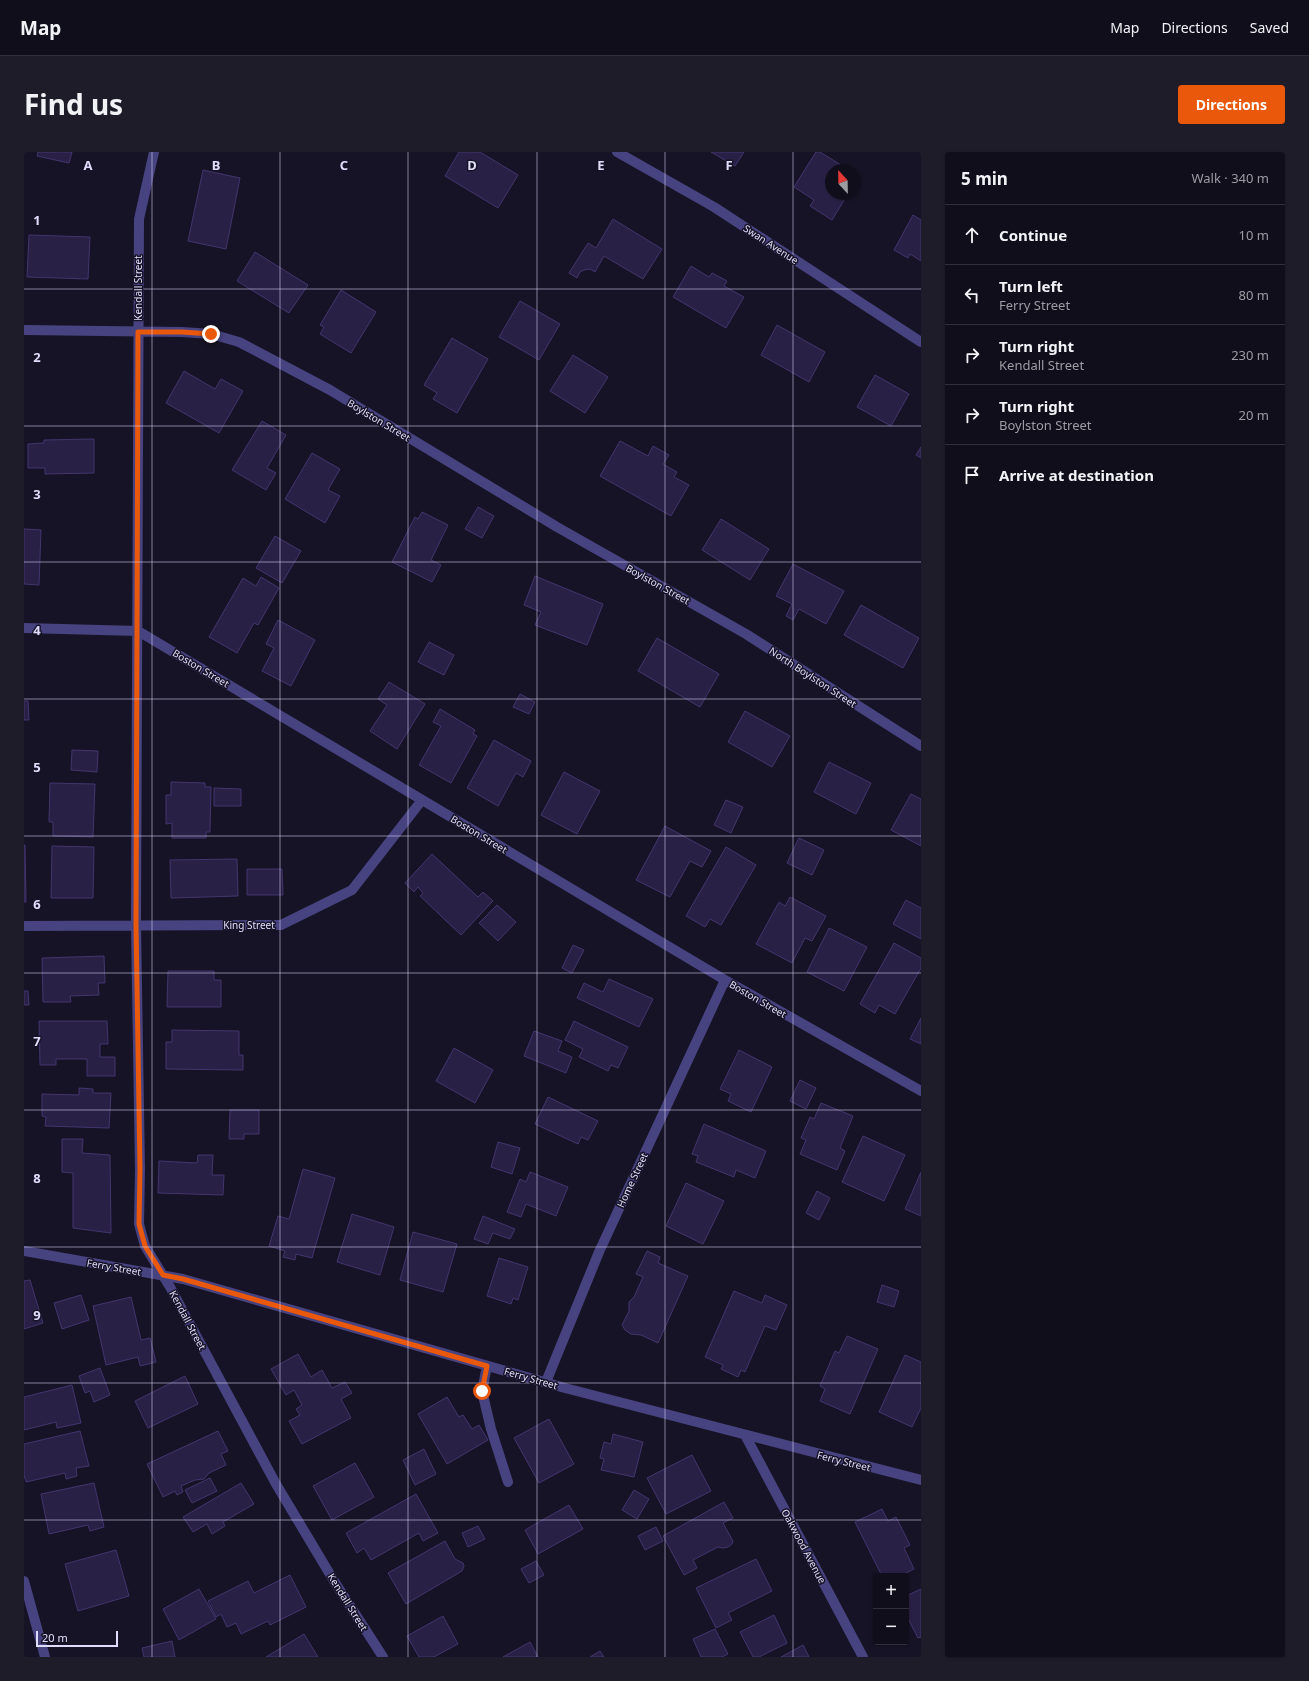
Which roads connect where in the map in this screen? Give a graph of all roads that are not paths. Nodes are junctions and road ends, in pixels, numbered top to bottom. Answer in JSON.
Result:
{"nodes":[{"id":1,"x":154,"y":152,"type":"edge"},
{"id":2,"x":617,"y":152,"type":"edge"},
{"id":3,"x":24,"y":330,"type":"edge"},
{"id":4,"x":138,"y":332,"type":"junction"},
{"id":5,"x":921,"y":342,"type":"edge"},
{"id":6,"x":703,"y":609,"type":"joint"},
{"id":7,"x":24,"y":628,"type":"edge"},
{"id":8,"x":138,"y":631,"type":"junction"},
{"id":9,"x":921,"y":746,"type":"edge"},
{"id":10,"x":422,"y":800,"type":"junction"},
{"id":11,"x":136,"y":925,"type":"junction"},
{"id":12,"x":24,"y":926,"type":"edge"},
{"id":13,"x":725,"y":980,"type":"junction"},
{"id":14,"x":921,"y":1091,"type":"edge"},
{"id":15,"x":24,"y":1251,"type":"edge"},
{"id":16,"x":163,"y":1275,"type":"junction"},
{"id":17,"x":487,"y":1366,"type":"junction"},
{"id":18,"x":546,"y":1382,"type":"junction"},
{"id":19,"x":745,"y":1435,"type":"junction"},
{"id":20,"x":921,"y":1480,"type":"edge"},
{"id":21,"x":508,"y":1482,"type":"dead end"},
{"id":22,"x":24,"y":1581,"type":"edge"},
{"id":23,"x":45,"y":1657,"type":"edge"},
{"id":24,"x":383,"y":1657,"type":"edge"},
{"id":25,"x":863,"y":1657,"type":"edge"}],
"edges":[{"from":1,"to":4,"type":"street","name":"Kendall Street"},
{"from":2,"to":5,"type":"street","name":"Swan Avenue"},
{"from":3,"to":4,"type":"street","name":"Boylston Street"},
{"from":4,"to":6,"type":"street","name":"Boylston Street"},
{"from":4,"to":8,"type":"street","name":"Kendall Street"},
{"from":6,"to":9,"type":"street","name":"North Boylston Street"},
{"from":7,"to":8,"type":"street","name":"Boston Street"},
{"from":8,"to":10,"type":"street","name":"Boston Street"},
{"from":8,"to":11,"type":"street","name":"Kendall Street"},
{"from":10,"to":11,"type":"street","name":"King Street"},
{"from":10,"to":13,"type":"street","name":"Boston Street"},
{"from":11,"to":12,"type":"street","name":"King Street"},
{"from":11,"to":16,"type":"street","name":"Kendall Street"},
{"from":13,"to":14,"type":"street","name":"Boston Street"},
{"from":13,"to":18,"type":"street","name":"Home Street"},
{"from":15,"to":16,"type":"street","name":"Ferry Street"},
{"from":16,"to":17,"type":"street","name":"Ferry Street"},
{"from":16,"to":24,"type":"street","name":"Kendall Street"},
{"from":17,"to":18,"type":"street","name":"Ferry Street"},
{"from":17,"to":21,"type":"street"},
{"from":18,"to":19,"type":"street","name":"Ferry Street"},
{"from":19,"to":20,"type":"street","name":"Ferry Street"},
{"from":19,"to":25,"type":"street","name":"Oakwood Avenue"},
{"from":22,"to":23,"type":"street"}]}
